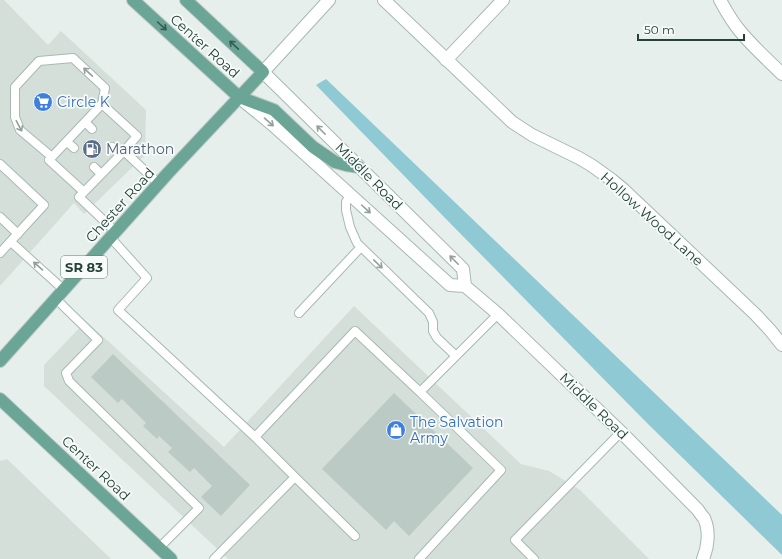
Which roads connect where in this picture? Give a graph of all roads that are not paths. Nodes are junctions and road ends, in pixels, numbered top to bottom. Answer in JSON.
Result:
{"nodes":[{"id":1,"x":133,"y":0,"type":"edge"},
{"id":2,"x":186,"y":0,"type":"edge"},
{"id":3,"x":329,"y":0,"type":"edge"},
{"id":4,"x":384,"y":0,"type":"edge"},
{"id":5,"x":503,"y":0,"type":"edge"},
{"id":6,"x":720,"y":0,"type":"edge"},
{"id":7,"x":446,"y":60,"type":"junction"},
{"id":8,"x":262,"y":72,"type":"junction"},
{"id":9,"x":782,"y":74,"type":"edge"},
{"id":10,"x":239,"y":97,"type":"junction"},
{"id":11,"x":102,"y":104,"type":"junction"},
{"id":12,"x":85,"y":122,"type":"junction"},
{"id":13,"x":92,"y":129,"type":"dead end"},
{"id":14,"x":67,"y":142,"type":"junction"},
{"id":15,"x":112,"y":147,"type":"dead end"},
{"id":16,"x":74,"y":148,"type":"dead end"},
{"id":17,"x":122,"y":153,"type":"junction"},
{"id":18,"x":52,"y":157,"type":"junction"},
{"id":19,"x":0,"y":164,"type":"edge"},
{"id":20,"x":358,"y":166,"type":"junction"},
{"id":21,"x":94,"y":167,"type":"dead end"},
{"id":22,"x":101,"y":174,"type":"junction"},
{"id":23,"x":159,"y":184,"type":"junction"},
{"id":24,"x":84,"y":192,"type":"junction"},
{"id":25,"x":350,"y":196,"type":"junction"},
{"id":26,"x":0,"y":217,"type":"edge"},
{"id":27,"x":18,"y":234,"type":"junction"},
{"id":28,"x":113,"y":235,"type":"junction"},
{"id":29,"x":11,"y":242,"type":"junction"},
{"id":30,"x":361,"y":247,"type":"junction"},
{"id":31,"x":0,"y":253,"type":"edge"},
{"id":32,"x":465,"y":286,"type":"junction"},
{"id":33,"x":60,"y":294,"type":"junction"},
{"id":34,"x":299,"y":313,"type":"dead end"},
{"id":35,"x":498,"y":314,"type":"junction"},
{"id":36,"x":782,"y":346,"type":"edge"},
{"id":37,"x":456,"y":356,"type":"junction"},
{"id":38,"x":0,"y":361,"type":"edge"},
{"id":39,"x":420,"y":392,"type":"junction"},
{"id":40,"x":0,"y":399,"type":"edge"},
{"id":41,"x":621,"y":432,"type":"junction"},
{"id":42,"x":255,"y":437,"type":"junction"},
{"id":43,"x":295,"y":477,"type":"junction"},
{"id":44,"x":355,"y":536,"type":"dead end"},
{"id":45,"x":159,"y":548,"type":"junction"},
{"id":46,"x":171,"y":559,"type":"edge"},
{"id":47,"x":214,"y":559,"type":"edge"},
{"id":48,"x":419,"y":559,"type":"edge"},
{"id":49,"x":534,"y":559,"type":"edge"},
{"id":50,"x":703,"y":559,"type":"edge"}],
"edges":[{"from":1,"to":10,"type":"main road","name":"Center Road","one_way":true},
{"from":8,"to":2,"type":"main road","name":"Center Road","one_way":true},
{"from":3,"to":8,"type":"street","name":"Chester Road"},
{"from":4,"to":7,"type":"street","name":"Hollow Wood Lane"},
{"from":5,"to":7,"type":"street"},
{"from":6,"to":9,"type":"street"},
{"from":7,"to":36,"type":"street","name":"Hollow Wood Lane"},
{"from":8,"to":10,"type":"main road","name":"Chester Road","number":"SR 83"},
{"from":20,"to":8,"type":"street","name":"Middle Road","one_way":true},
{"from":10,"to":20,"type":"main road"},
{"from":10,"to":23,"type":"main road","name":"Chester Road","number":"SR 83"},
{"from":10,"to":25,"type":"street","name":"Middle Road","one_way":true},
{"from":11,"to":12,"type":"lane"},
{"from":11,"to":17,"type":"lane"},
{"from":11,"to":18,"type":"lane","one_way":true},
{"from":12,"to":13,"type":"lane"},
{"from":12,"to":14,"type":"lane"},
{"from":14,"to":16,"type":"lane"},
{"from":14,"to":18,"type":"lane"},
{"from":15,"to":17,"type":"lane"},
{"from":17,"to":22,"type":"lane"},
{"from":17,"to":23,"type":"lane"},
{"from":18,"to":24,"type":"lane"},
{"from":19,"to":27,"type":"lane"},
{"from":32,"to":20,"type":"street","name":"Middle Road","one_way":true},
{"from":21,"to":22,"type":"lane"},
{"from":22,"to":24,"type":"lane"},
{"from":23,"to":28,"type":"main road","name":"Chester Road","number":"SR 83"},
{"from":24,"to":28,"type":"lane"},
{"from":25,"to":30,"type":"lane"},
{"from":25,"to":32,"type":"street","name":"Middle Road","one_way":true},
{"from":26,"to":27,"type":"lane"},
{"from":27,"to":29,"type":"lane"},
{"from":28,"to":33,"type":"main road","name":"Chester Road","number":"SR 83"},
{"from":28,"to":42,"type":"lane"},
{"from":29,"to":31,"type":"lane"},
{"from":33,"to":29,"type":"lane","one_way":true},
{"from":30,"to":34,"type":"lane"},
{"from":30,"to":37,"type":"lane","one_way":true},
{"from":32,"to":35,"type":"street","name":"Middle Road"},
{"from":33,"to":38,"type":"main road","name":"Chester Road","number":"SR 83"},
{"from":33,"to":45,"type":"lane"},
{"from":35,"to":37,"type":"lane"},
{"from":35,"to":41,"type":"street","name":"Middle Road"},
{"from":37,"to":39,"type":"lane"},
{"from":39,"to":42,"type":"lane"},
{"from":39,"to":48,"type":"lane"},
{"from":40,"to":45,"type":"main road","name":"Center Road"},
{"from":41,"to":49,"type":"lane"},
{"from":41,"to":50,"type":"street","name":"Middle Road"},
{"from":42,"to":43,"type":"lane"},
{"from":43,"to":44,"type":"lane"},
{"from":43,"to":47,"type":"lane"},
{"from":45,"to":46,"type":"main road","name":"Center Road"}]}
